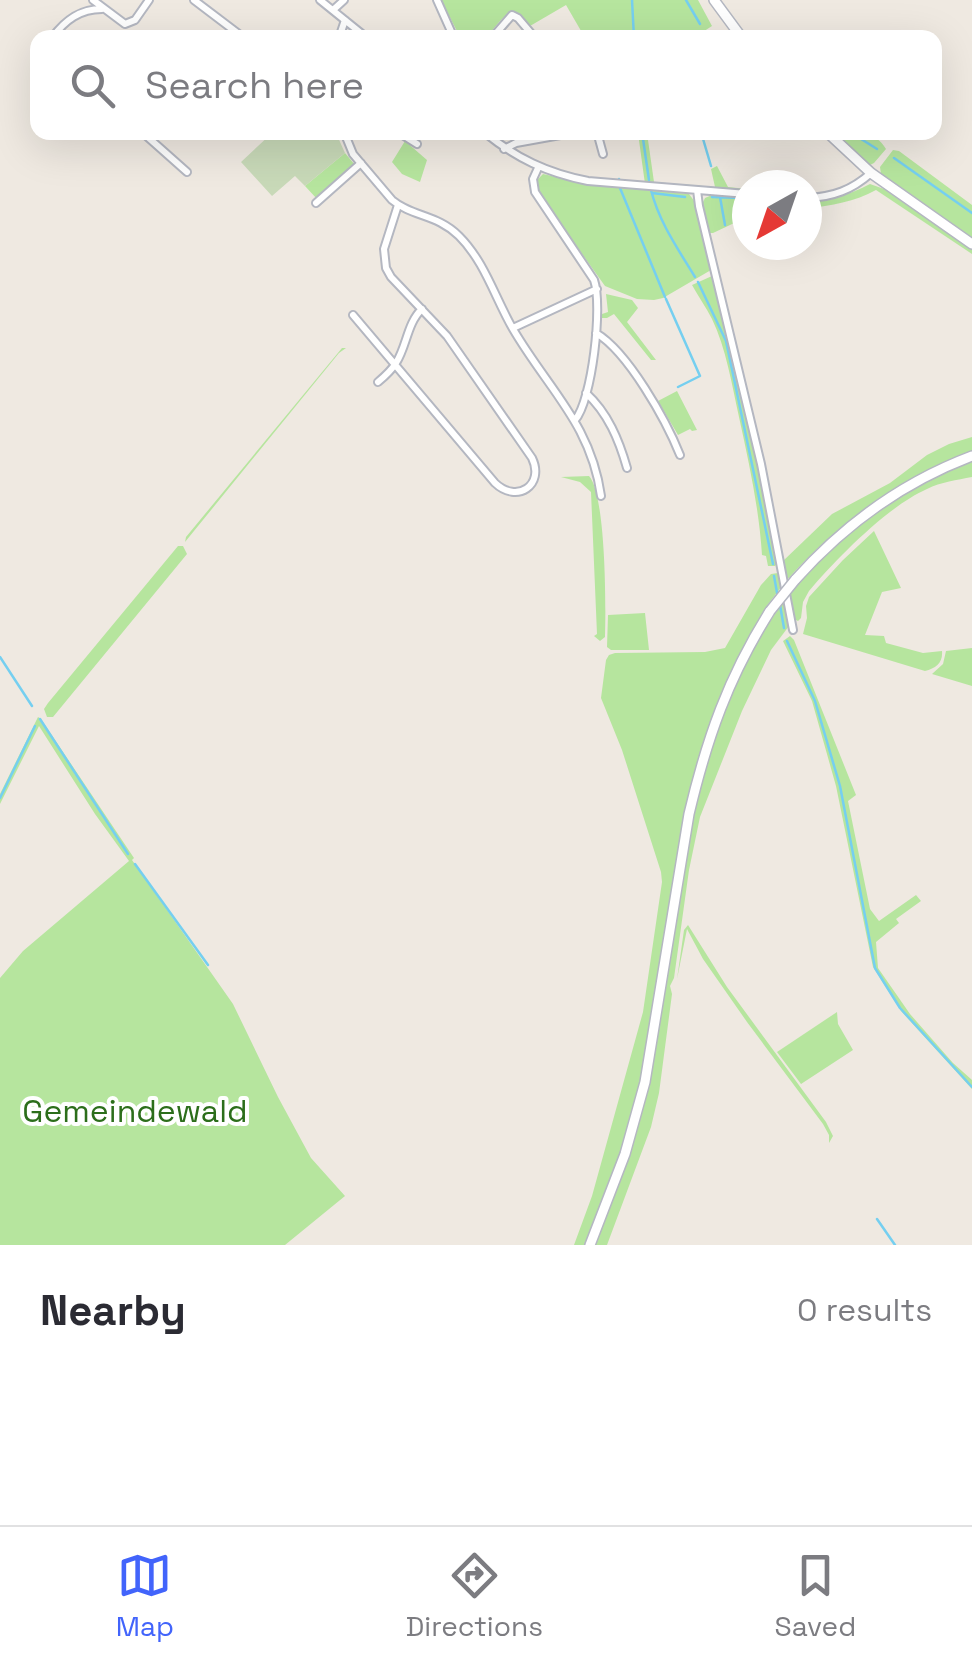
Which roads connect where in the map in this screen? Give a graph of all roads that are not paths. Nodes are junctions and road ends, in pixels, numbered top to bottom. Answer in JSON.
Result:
{"nodes":[{"id":1,"x":95,"y":0,"type":"edge"},
{"id":2,"x":150,"y":0,"type":"edge"},
{"id":3,"x":194,"y":0,"type":"edge"},
{"id":4,"x":320,"y":0,"type":"edge"},
{"id":5,"x":344,"y":0,"type":"edge"},
{"id":6,"x":437,"y":0,"type":"edge"},
{"id":7,"x":714,"y":0,"type":"edge"},
{"id":8,"x":103,"y":9,"type":"junction"},
{"id":9,"x":333,"y":10,"type":"junction"},
{"id":10,"x":345,"y":20,"type":"junction"},
{"id":11,"x":60,"y":30,"type":"edge"},
{"id":12,"x":233,"y":30,"type":"edge"},
{"id":13,"x":342,"y":30,"type":"edge"},
{"id":14,"x":357,"y":30,"type":"edge"},
{"id":15,"x":450,"y":30,"type":"edge"},
{"id":16,"x":499,"y":30,"type":"edge"},
{"id":17,"x":528,"y":30,"type":"edge"},
{"id":18,"x":736,"y":30,"type":"edge"},
{"id":19,"x":151,"y":140,"type":"edge"},
{"id":20,"x":347,"y":140,"type":"edge"},
{"id":21,"x":411,"y":140,"type":"edge"},
{"id":22,"x":494,"y":140,"type":"edge"},
{"id":23,"x":533,"y":140,"type":"edge"},
{"id":24,"x":599,"y":140,"type":"edge"},
{"id":25,"x":835,"y":140,"type":"edge"},
{"id":26,"x":417,"y":144,"type":"dead end"},
{"id":27,"x":504,"y":148,"type":"junction"},
{"id":28,"x":603,"y":154,"type":"dead end"},
{"id":29,"x":360,"y":163,"type":"junction"},
{"id":30,"x":538,"y":168,"type":"junction"},
{"id":31,"x":187,"y":172,"type":"dead end"},
{"id":32,"x":871,"y":173,"type":"junction"},
{"id":33,"x":697,"y":190,"type":"junction"},
{"id":34,"x":732,"y":193,"type":"edge"},
{"id":35,"x":822,"y":196,"type":"edge"},
{"id":36,"x":316,"y":204,"type":"dead end"},
{"id":37,"x":398,"y":206,"type":"junction"},
{"id":38,"x":972,"y":244,"type":"edge"},
{"id":39,"x":597,"y":289,"type":"junction"},
{"id":40,"x":422,"y":309,"type":"junction"},
{"id":41,"x":353,"y":315,"type":"dead end"},
{"id":42,"x":513,"y":328,"type":"junction"},
{"id":43,"x":596,"y":333,"type":"junction"},
{"id":44,"x":396,"y":364,"type":"junction"},
{"id":45,"x":378,"y":382,"type":"dead end"},
{"id":46,"x":586,"y":393,"type":"junction"},
{"id":47,"x":576,"y":420,"type":"junction"},
{"id":48,"x":680,"y":454,"type":"dead end"},
{"id":49,"x":972,"y":456,"type":"edge"},
{"id":50,"x":627,"y":468,"type":"dead end"},
{"id":51,"x":601,"y":496,"type":"dead end"},
{"id":52,"x":793,"y":630,"type":"dead end"},
{"id":53,"x":590,"y":1245,"type":"edge"}],
"edges":[{"from":1,"to":8,"type":"street"},
{"from":2,"to":8,"type":"street"},
{"from":3,"to":12,"type":"street"},
{"from":4,"to":9,"type":"street"},
{"from":5,"to":9,"type":"street"},
{"from":6,"to":15,"type":"street"},
{"from":7,"to":18,"type":"main road"},
{"from":8,"to":11,"type":"street"},
{"from":9,"to":10,"type":"street"},
{"from":10,"to":13,"type":"street"},
{"from":10,"to":14,"type":"street"},
{"from":16,"to":17,"type":"street"},
{"from":19,"to":31,"type":"street"},
{"from":20,"to":29,"type":"street"},
{"from":21,"to":26,"type":"street"},
{"from":22,"to":27,"type":"street"},
{"from":23,"to":27,"type":"street"},
{"from":24,"to":28,"type":"street"},
{"from":25,"to":32,"type":"main road"},
{"from":27,"to":30,"type":"street"},
{"from":29,"to":36,"type":"street"},
{"from":29,"to":37,"type":"street"},
{"from":30,"to":33,"type":"street"},
{"from":30,"to":39,"type":"street"},
{"from":32,"to":35,"type":"street"},
{"from":32,"to":38,"type":"main road"},
{"from":33,"to":34,"type":"street"},
{"from":33,"to":52,"type":"street"},
{"from":37,"to":40,"type":"street"},
{"from":37,"to":42,"type":"street"},
{"from":39,"to":42,"type":"street"},
{"from":39,"to":43,"type":"street"},
{"from":40,"to":44,"type":"street"},
{"from":40,"to":44,"type":"street"},
{"from":41,"to":44,"type":"street"},
{"from":42,"to":47,"type":"street"},
{"from":43,"to":46,"type":"street"},
{"from":43,"to":48,"type":"street"},
{"from":44,"to":45,"type":"street"},
{"from":46,"to":47,"type":"street"},
{"from":46,"to":50,"type":"street"},
{"from":47,"to":51,"type":"street"},
{"from":49,"to":53,"type":"main road","bridge":true}]}
